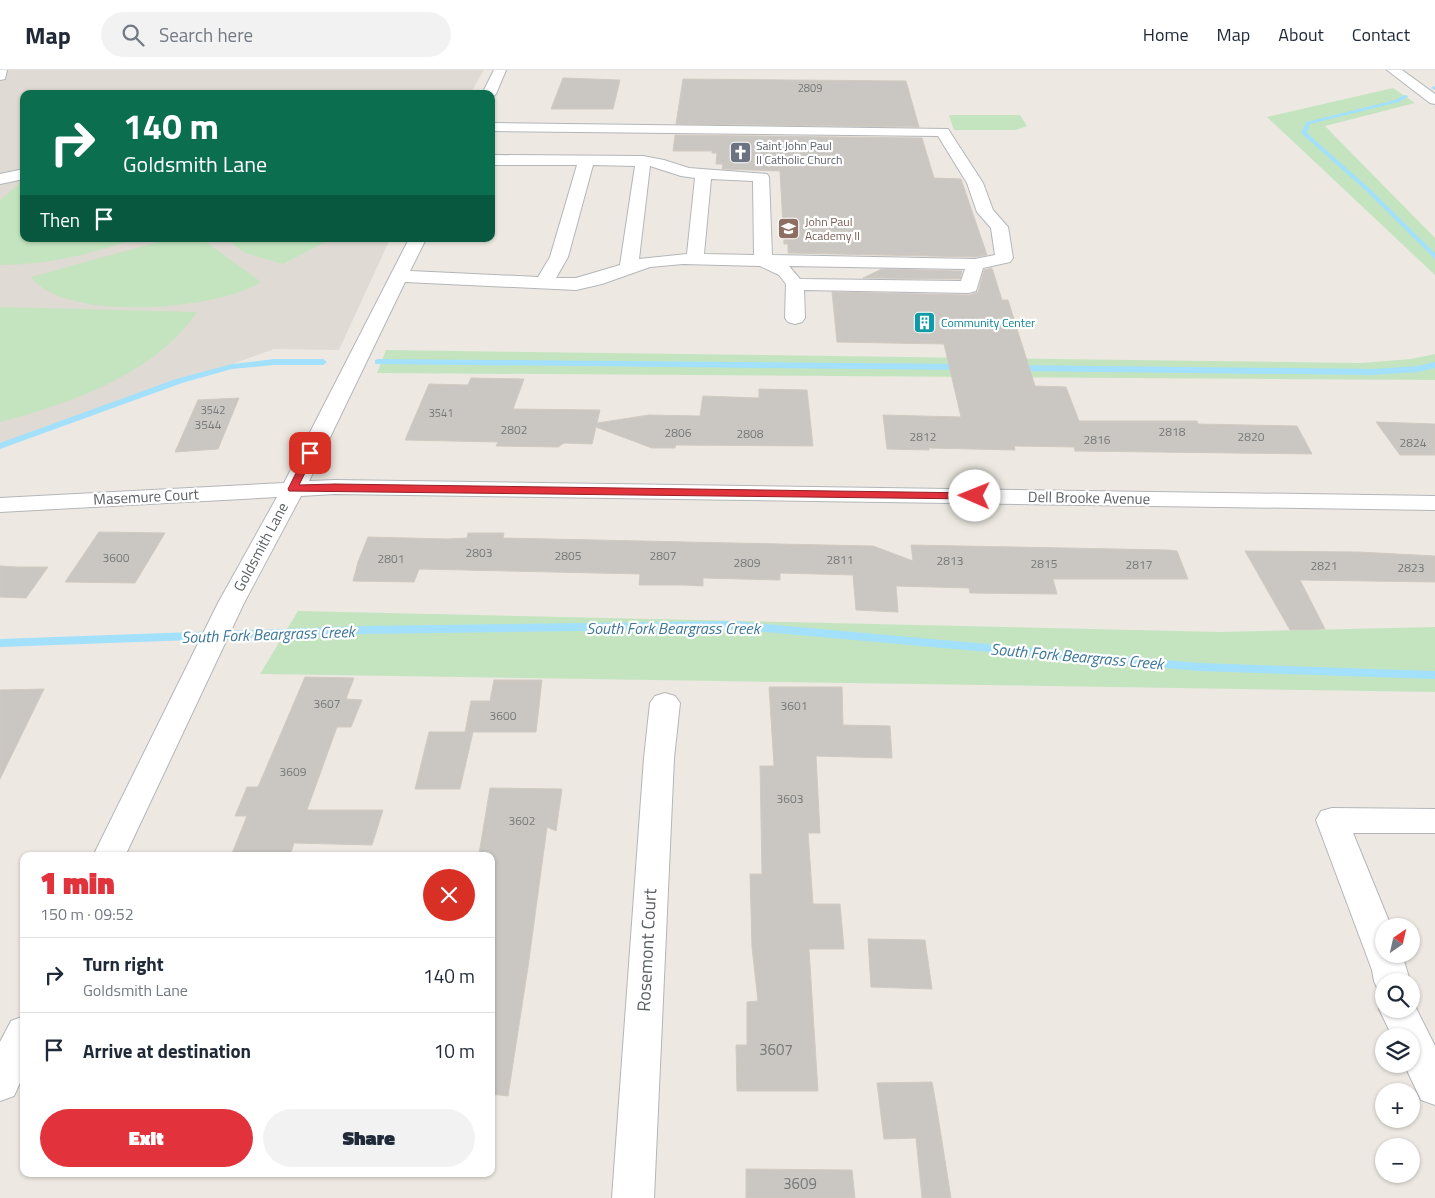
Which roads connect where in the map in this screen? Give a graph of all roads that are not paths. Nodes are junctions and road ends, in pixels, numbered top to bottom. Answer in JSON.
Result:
{"nodes":[{"id":1,"x":2,"y":70,"type":"edge"},
{"id":2,"x":500,"y":70,"type":"edge"},
{"id":3,"x":1393,"y":70,"type":"edge"},
{"id":4,"x":0,"y":76,"type":"edge"},
{"id":5,"x":491,"y":90,"type":"edge"},
{"id":6,"x":1435,"y":100,"type":"edge"},
{"id":7,"x":495,"y":127,"type":"edge"},
{"id":8,"x":495,"y":160,"type":"edge"},
{"id":9,"x":586,"y":161,"type":"junction"},
{"id":10,"x":643,"y":161,"type":"junction"},
{"id":11,"x":20,"y":166,"type":"edge"},
{"id":12,"x":0,"y":168,"type":"edge"},
{"id":13,"x":20,"y":175,"type":"edge"},
{"id":14,"x":703,"y":175,"type":"junction"},
{"id":15,"x":0,"y":179,"type":"edge"},
{"id":16,"x":415,"y":242,"type":"edge"},
{"id":17,"x":695,"y":259,"type":"junction"},
{"id":18,"x":763,"y":260,"type":"junction"},
{"id":19,"x":975,"y":264,"type":"junction"},
{"id":20,"x":629,"y":268,"type":"junction"},
{"id":21,"x":398,"y":276,"type":"junction"},
{"id":22,"x":544,"y":282,"type":"junction"},
{"id":23,"x":794,"y":284,"type":"junction"},
{"id":24,"x":795,"y":318,"type":"dead end"},
{"id":25,"x":293,"y":489,"type":"junction"},
{"id":26,"x":1435,"y":503,"type":"edge"},
{"id":27,"x":0,"y":505,"type":"edge"},
{"id":28,"x":665,"y":702,"type":"dead end"},
{"id":29,"x":1435,"y":821,"type":"edge"},
{"id":30,"x":111,"y":852,"type":"edge"},
{"id":31,"x":1391,"y":973,"type":"edge"},
{"id":32,"x":20,"y":1041,"type":"edge"},
{"id":33,"x":1420,"y":1056,"type":"edge"},
{"id":34,"x":0,"y":1083,"type":"edge"},
{"id":35,"x":1435,"y":1087,"type":"edge"},
{"id":36,"x":633,"y":1198,"type":"edge"}],
"edges":[{"from":1,"to":4,"type":"street"},
{"from":2,"to":5,"type":"street"},
{"from":3,"to":6,"type":"street"},
{"from":7,"to":19,"type":"street"},
{"from":8,"to":9,"type":"street"},
{"from":9,"to":10,"type":"street"},
{"from":9,"to":22,"type":"street"},
{"from":10,"to":14,"type":"street"},
{"from":10,"to":20,"type":"street"},
{"from":11,"to":12,"type":"street"},
{"from":13,"to":15,"type":"street"},
{"from":14,"to":17,"type":"street"},
{"from":14,"to":18,"type":"street"},
{"from":16,"to":21,"type":"street","name":"Goldsmith Lane"},
{"from":17,"to":18,"type":"street"},
{"from":17,"to":20,"type":"street"},
{"from":18,"to":19,"type":"street"},
{"from":18,"to":23,"type":"street"},
{"from":19,"to":23,"type":"street"},
{"from":20,"to":22,"type":"street"},
{"from":21,"to":22,"type":"street"},
{"from":21,"to":25,"type":"street","name":"Goldsmith Lane"},
{"from":23,"to":24,"type":"street"},
{"from":25,"to":26,"type":"street","name":"Dell Brooke Avenue"},
{"from":25,"to":27,"type":"street","name":"Masemure Court"},
{"from":25,"to":30,"type":"street","name":"Goldsmith Lane"},
{"from":28,"to":36,"type":"street","name":"Rosemont Court"},
{"from":29,"to":31,"type":"street"},
{"from":32,"to":34,"type":"street"},
{"from":33,"to":35,"type":"street"}]}
